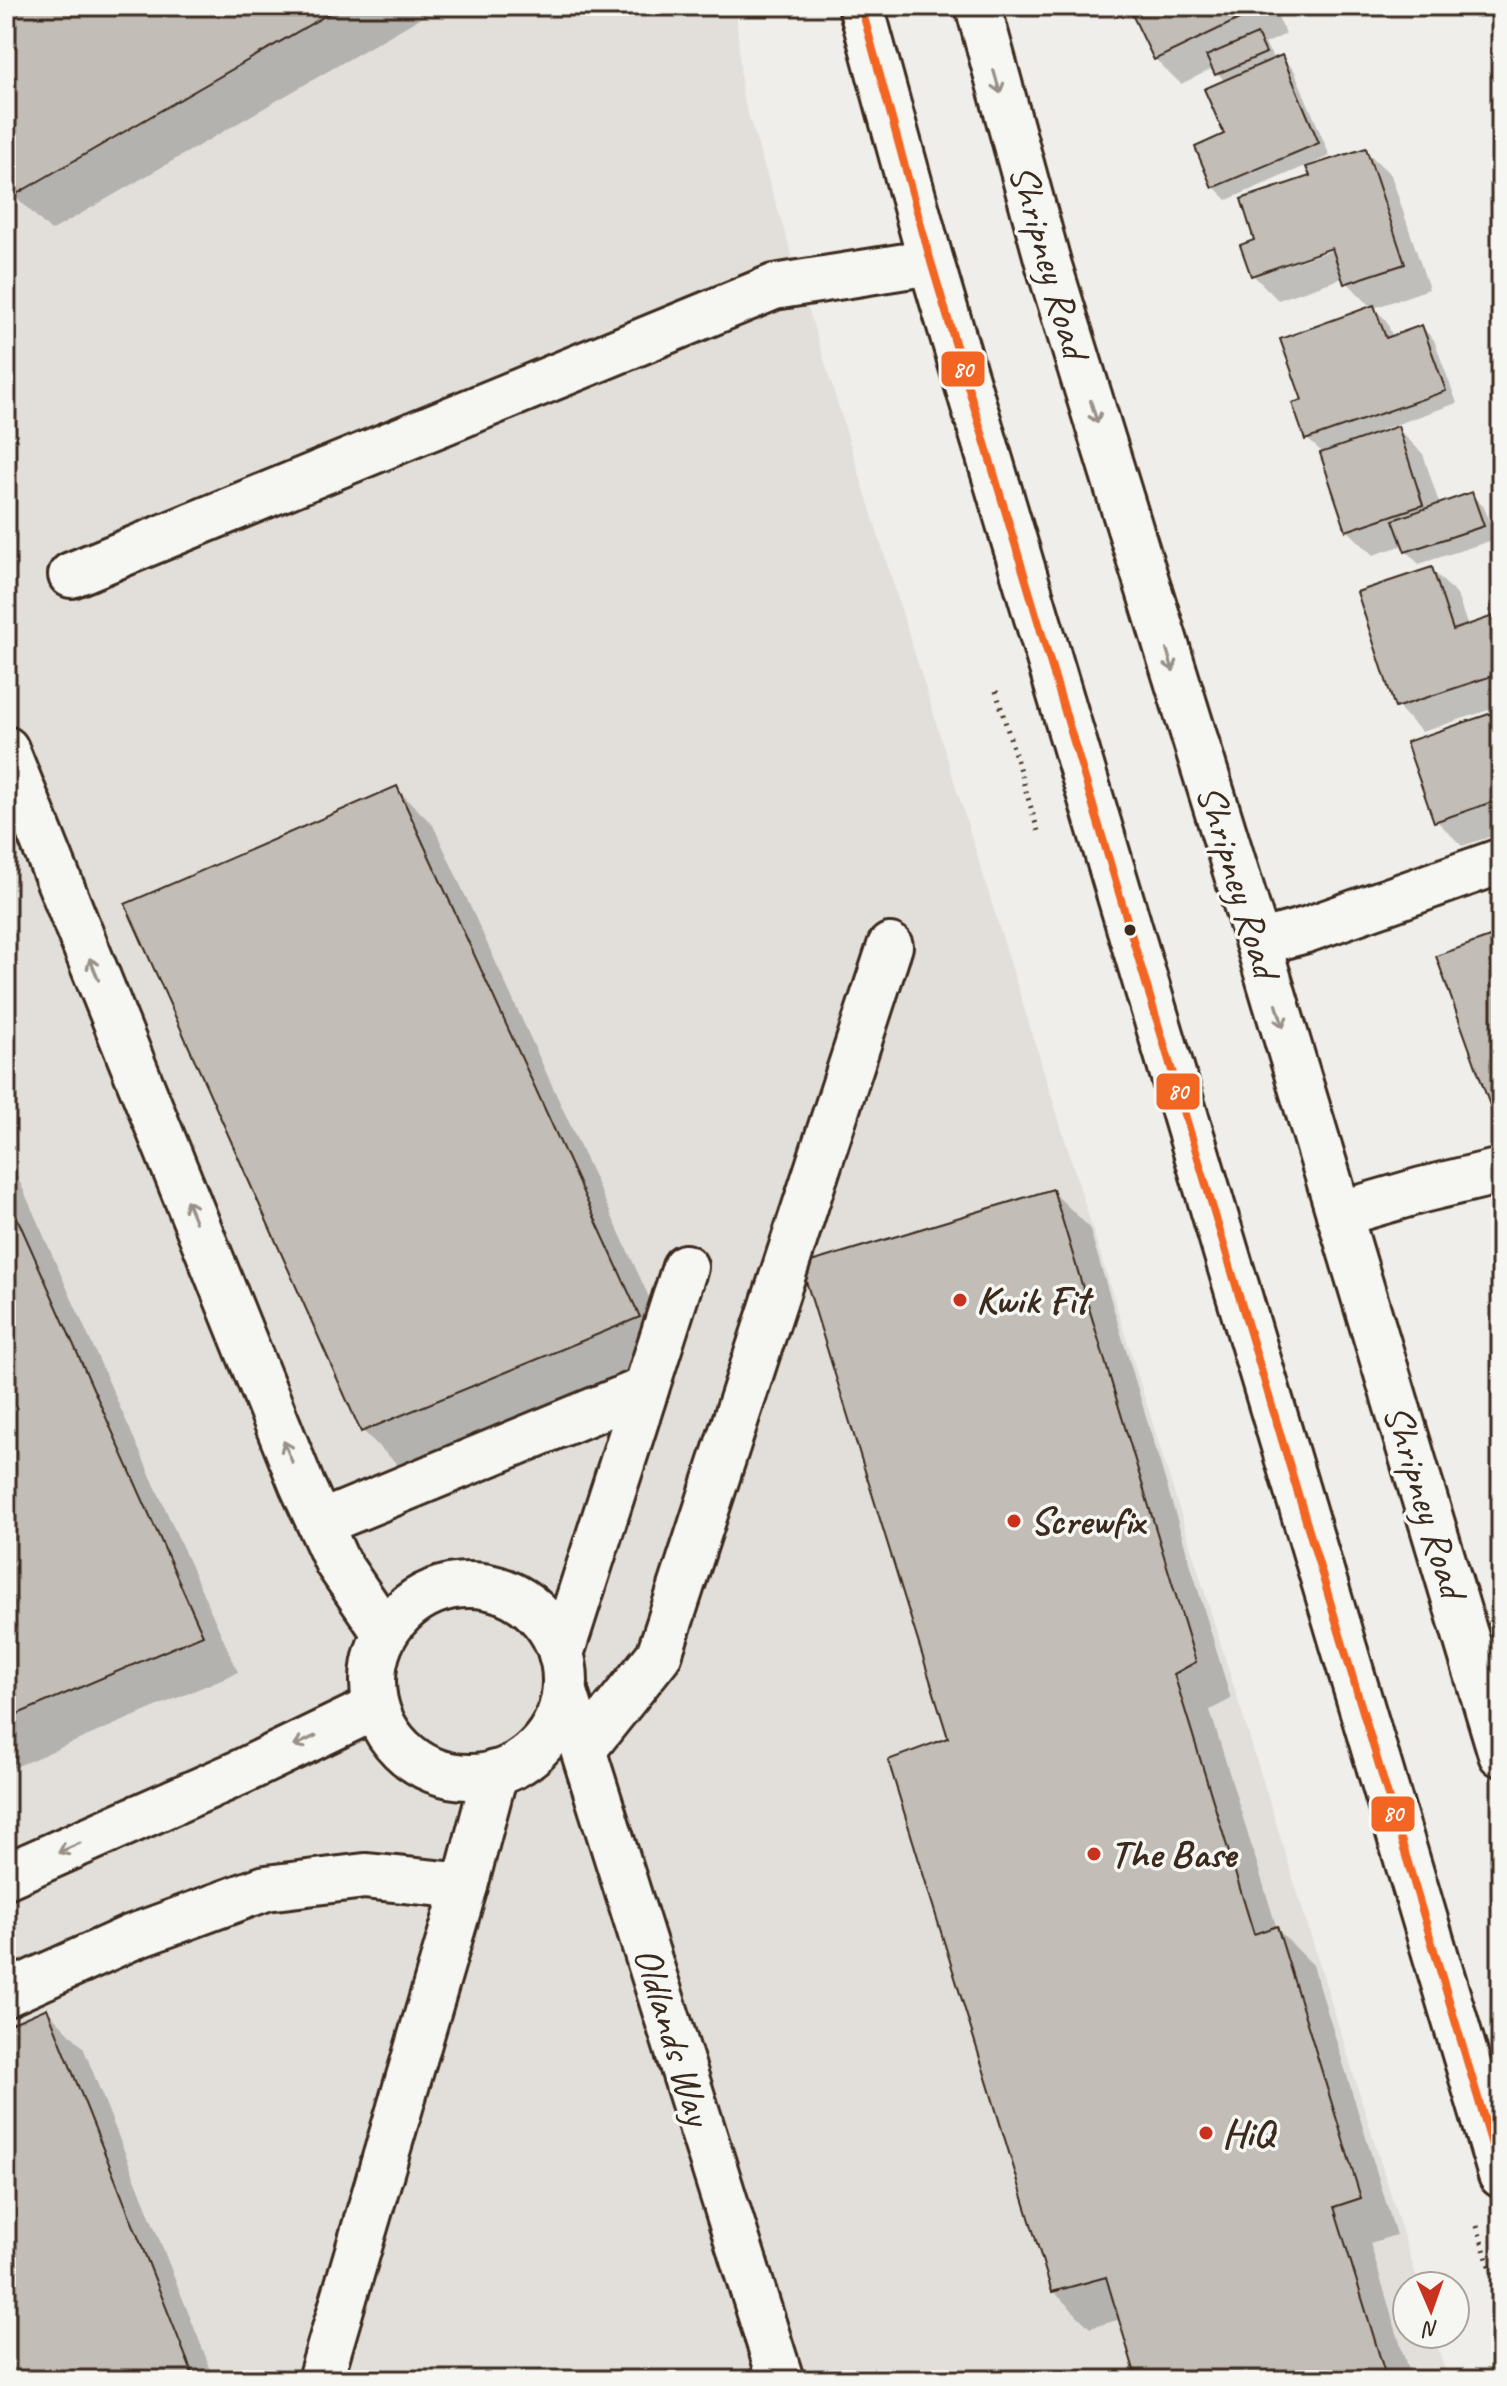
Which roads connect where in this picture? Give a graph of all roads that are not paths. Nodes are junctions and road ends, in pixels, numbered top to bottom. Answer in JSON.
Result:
{"nodes":[{"id":1,"x":861,"y":6,"type":"edge"},
{"id":2,"x":978,"y":6,"type":"edge"},
{"id":3,"x":931,"y":262,"type":"junction"},
{"id":4,"x":71,"y":575,"type":"dead end"},
{"id":5,"x":6,"y":749,"type":"edge"},
{"id":6,"x":1501,"y":861,"type":"edge"},
{"id":7,"x":1258,"y":943,"type":"junction"},
{"id":8,"x":890,"y":946,"type":"dead end"},
{"id":9,"x":1501,"y":1171,"type":"edge"},
{"id":10,"x":1339,"y":1214,"type":"junction"},
{"id":11,"x":685,"y":1267,"type":"dead end"},
{"id":12,"x":646,"y":1389,"type":"junction"},
{"id":13,"x":321,"y":1523,"type":"junction"},
{"id":14,"x":385,"y":1633,"type":"junction"},
{"id":15,"x":563,"y":1673,"type":"junction"},
{"id":16,"x":376,"y":1707,"type":"junction"},
{"id":17,"x":584,"y":1749,"type":"junction"},
{"id":18,"x":1501,"y":1754,"type":"edge"},
{"id":19,"x":495,"y":1773,"type":"junction"},
{"id":20,"x":6,"y":1876,"type":"edge"},
{"id":21,"x":465,"y":1886,"type":"junction"},
{"id":22,"x":6,"y":1994,"type":"edge"},
{"id":23,"x":1501,"y":2175,"type":"edge"},
{"id":24,"x":320,"y":2380,"type":"edge"},
{"id":25,"x":781,"y":2380,"type":"edge"}],
"edges":[{"from":1,"to":3,"type":"main road"},
{"from":2,"to":7,"type":"main road","name":"Shripney Road","one_way":true},
{"from":3,"to":4,"type":"main road"},
{"from":3,"to":23,"type":"main road"},
{"from":13,"to":5,"type":"main road","one_way":true},
{"from":6,"to":7,"type":"main road"},
{"from":7,"to":10,"type":"main road","name":"Shripney Road","one_way":true},
{"from":8,"to":17,"type":"main road"},
{"from":9,"to":10,"type":"main road"},
{"from":10,"to":18,"type":"main road","name":"Shripney Road"},
{"from":11,"to":12,"type":"main road"},
{"from":12,"to":13,"type":"main road"},
{"from":12,"to":15,"type":"main road"},
{"from":13,"to":14,"type":"main road"},
{"from":14,"to":15,"type":"main road","name":"Oldlands Way"},
{"from":14,"to":16,"type":"main road","name":"Oldlands Way"},
{"from":15,"to":17,"type":"main road","name":"Oldlands Way"},
{"from":15,"to":19,"type":"main road","name":"Oldlands Way"},
{"from":16,"to":19,"type":"main road","name":"Oldlands Way"},
{"from":16,"to":20,"type":"main road","one_way":true},
{"from":17,"to":25,"type":"main road","name":"Oldlands Way"},
{"from":19,"to":21,"type":"main road"},
{"from":21,"to":22,"type":"main road"},
{"from":21,"to":24,"type":"main road"}]}
